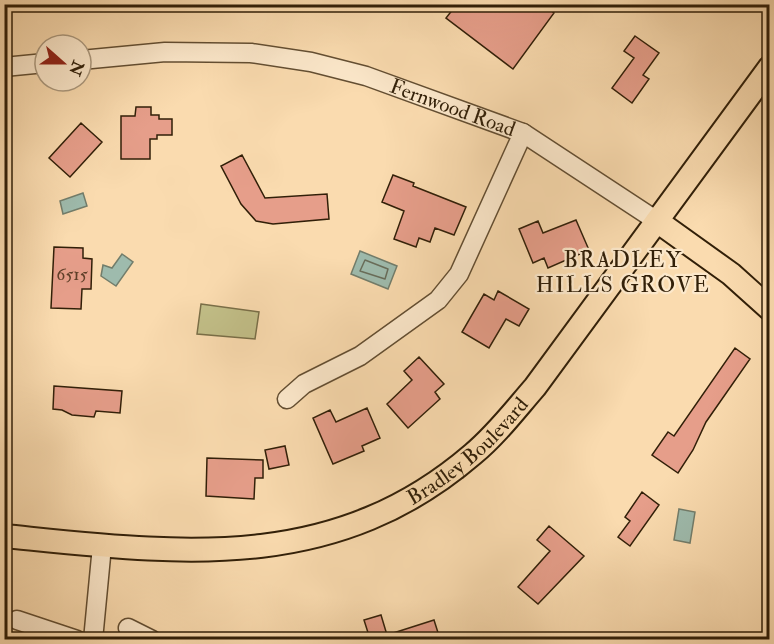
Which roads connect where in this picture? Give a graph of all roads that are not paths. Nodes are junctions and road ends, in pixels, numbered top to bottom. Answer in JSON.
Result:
{"nodes":[{"id":1,"x":93,"y":59,"type":"edge"},
{"id":2,"x":33,"y":64,"type":"edge"},
{"id":3,"x":4,"y":67,"type":"edge"},
{"id":4,"x":770,"y":67,"type":"edge"},
{"id":5,"x":523,"y":133,"type":"junction"},
{"id":6,"x":657,"y":221,"type":"junction"},
{"id":7,"x":770,"y":309,"type":"edge"},
{"id":8,"x":287,"y":399,"type":"dead end"},
{"id":9,"x":4,"y":536,"type":"edge"},
{"id":10,"x":102,"y":546,"type":"junction"},
{"id":11,"x":17,"y":620,"type":"dead end"},
{"id":12,"x":128,"y":628,"type":"dead end"},
{"id":13,"x":77,"y":639,"type":"edge"},
{"id":14,"x":93,"y":639,"type":"edge"},
{"id":15,"x":153,"y":639,"type":"edge"}],
"edges":[{"from":1,"to":5,"type":"street","name":"Fernwood Road"},
{"from":2,"to":3,"type":"street"},
{"from":4,"to":6,"type":"main road","name":"Bradley Boulevard"},
{"from":5,"to":6,"type":"street","name":"Fernwood Road"},
{"from":5,"to":8,"type":"street"},
{"from":6,"to":7,"type":"main road","name":"Fernwood Road"},
{"from":6,"to":10,"type":"main road","name":"Bradley Boulevard"},
{"from":9,"to":10,"type":"main road","name":"Bradley Boulevard"},
{"from":10,"to":14,"type":"street"},
{"from":11,"to":13,"type":"street"},
{"from":12,"to":15,"type":"street"}]}
